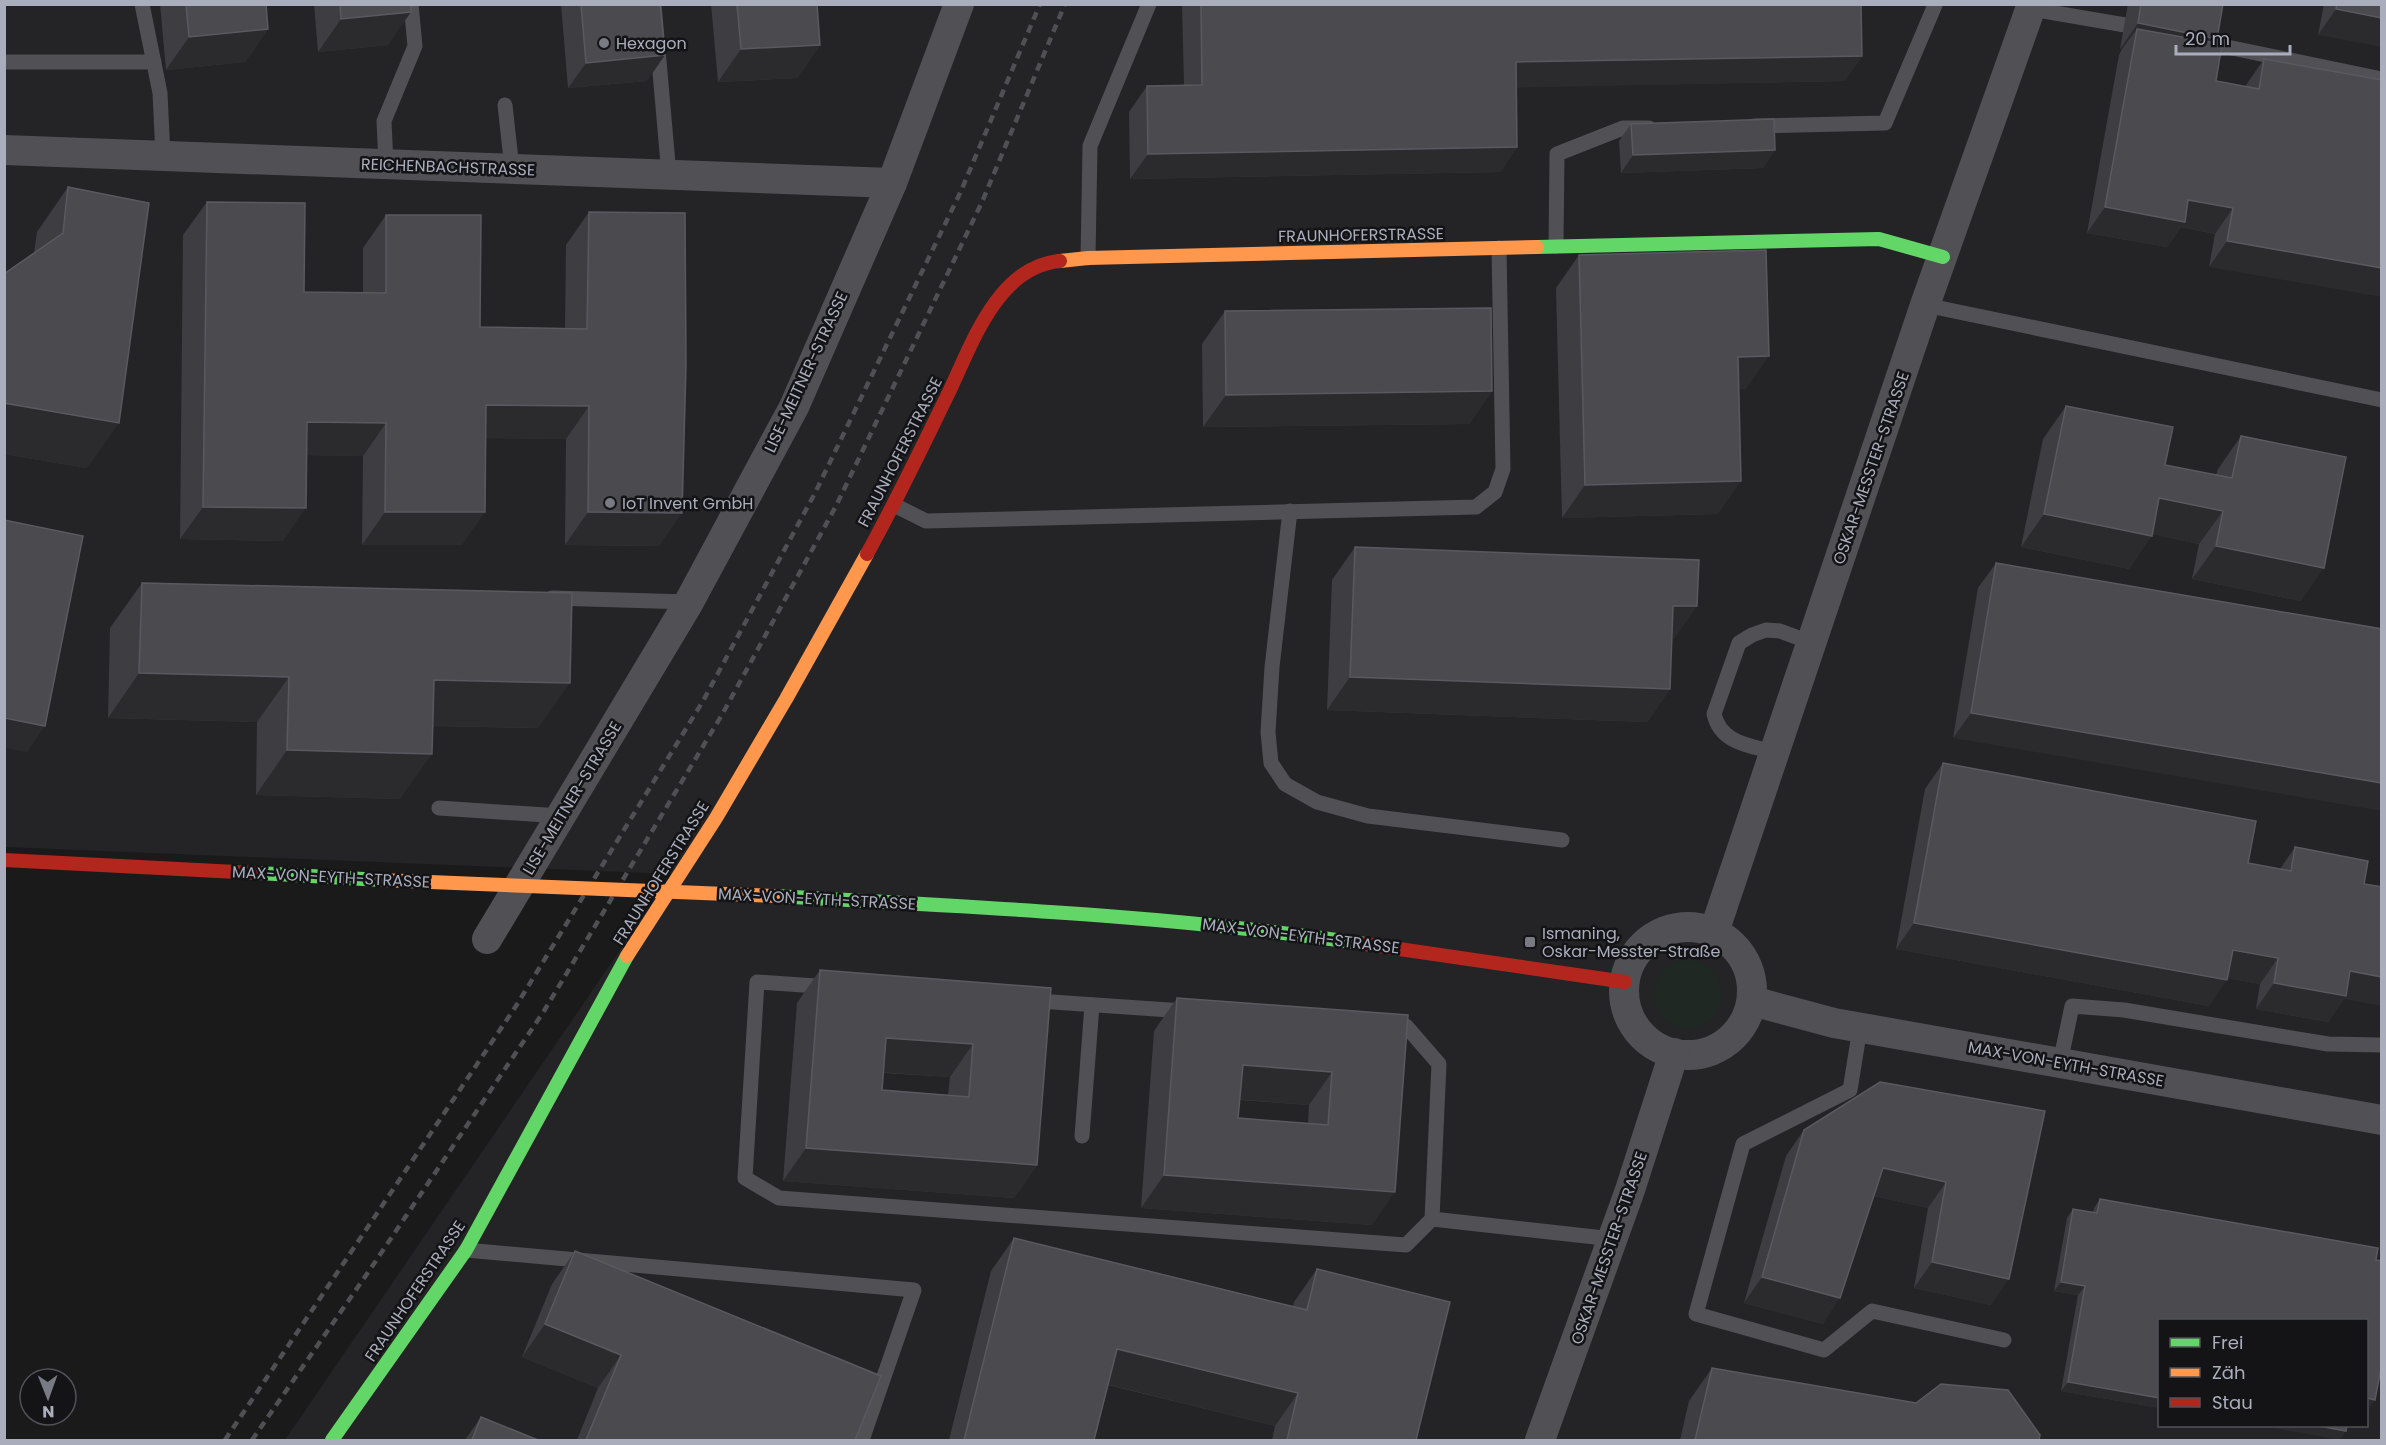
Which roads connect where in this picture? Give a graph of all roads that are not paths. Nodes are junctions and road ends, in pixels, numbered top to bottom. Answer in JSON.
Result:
{"nodes":[{"id":1,"x":142,"y":4,"type":"edge"},
{"id":2,"x":411,"y":4,"type":"edge"},
{"id":3,"x":654,"y":4,"type":"edge"},
{"id":4,"x":959,"y":4,"type":"edge"},
{"id":5,"x":1149,"y":4,"type":"edge"},
{"id":6,"x":1935,"y":5,"type":"edge"},
{"id":7,"x":2031,"y":7,"type":"edge"},
{"id":8,"x":2125,"y":25,"type":"dead end"},
{"id":9,"x":2203,"y":42,"type":"edge"},
{"id":10,"x":4,"y":62,"type":"edge"},
{"id":11,"x":154,"y":62,"type":"junction"},
{"id":12,"x":2382,"y":79,"type":"edge"},
{"id":13,"x":505,"y":105,"type":"dead end"},
{"id":14,"x":1742,"y":126,"type":"edge"},
{"id":15,"x":1659,"y":128,"type":"edge"},
{"id":16,"x":4,"y":150,"type":"edge"},
{"id":17,"x":162,"y":156,"type":"junction"},
{"id":18,"x":386,"y":164,"type":"junction"},
{"id":19,"x":512,"y":169,"type":"junction"},
{"id":20,"x":669,"y":175,"type":"junction"},
{"id":21,"x":892,"y":183,"type":"junction"},
{"id":22,"x":1557,"y":246,"type":"junction"},
{"id":23,"x":1499,"y":248,"type":"junction"},
{"id":24,"x":1943,"y":257,"type":"junction"},
{"id":25,"x":1088,"y":258,"type":"junction"},
{"id":26,"x":1926,"y":305,"type":"junction"},
{"id":27,"x":2382,"y":400,"type":"edge"},
{"id":28,"x":894,"y":505,"type":"junction"},
{"id":29,"x":1290,"y":511,"type":"junction"},
{"id":30,"x":535,"y":597,"type":"edge"},
{"id":31,"x":689,"y":602,"type":"junction"},
{"id":32,"x":1812,"y":643,"type":"junction"},
{"id":33,"x":1776,"y":753,"type":"junction"},
{"id":34,"x":439,"y":808,"type":"dead end"},
{"id":35,"x":561,"y":816,"type":"junction"},
{"id":36,"x":1562,"y":840,"type":"dead end"},
{"id":37,"x":4,"y":860,"type":"edge"},
{"id":38,"x":1714,"y":932,"type":"junction"},
{"id":39,"x":487,"y":939,"type":"dead end"},
{"id":40,"x":1625,"y":982,"type":"junction"},
{"id":41,"x":1752,"y":1001,"type":"junction"},
{"id":42,"x":1092,"y":1005,"type":"junction"},
{"id":43,"x":1860,"y":1028,"type":"junction"},
{"id":44,"x":2382,"y":1045,"type":"edge"},
{"id":45,"x":1674,"y":1053,"type":"junction"},
{"id":46,"x":2060,"y":1063,"type":"junction"},
{"id":47,"x":2382,"y":1120,"type":"edge"},
{"id":48,"x":1082,"y":1136,"type":"dead end"},
{"id":49,"x":1432,"y":1219,"type":"junction"},
{"id":50,"x":1613,"y":1239,"type":"junction"},
{"id":51,"x":466,"y":1250,"type":"junction"},
{"id":52,"x":2004,"y":1340,"type":"dead end"},
{"id":53,"x":332,"y":1440,"type":"edge"},
{"id":54,"x":862,"y":1440,"type":"edge"},
{"id":55,"x":1540,"y":1440,"type":"edge"}],
"edges":[{"from":1,"to":11,"type":"lane"},
{"from":2,"to":18,"type":"lane"},
{"from":3,"to":20,"type":"lane"},
{"from":4,"to":21,"type":"street","name":"LISE-MEITNER-STRASSE"},
{"from":5,"to":25,"type":"lane"},
{"from":6,"to":14,"type":"lane"},
{"from":7,"to":8,"type":"lane"},
{"from":7,"to":24,"type":"street","name":"OSKAR-MESSTER-STRASSE"},
{"from":9,"to":12,"type":"lane"},
{"from":10,"to":11,"type":"lane"},
{"from":11,"to":17,"type":"lane"},
{"from":13,"to":19,"type":"lane"},
{"from":15,"to":22,"type":"lane"},
{"from":16,"to":17,"type":"street","name":"REICHENBACHSTRASSE"},
{"from":17,"to":18,"type":"street","name":"REICHENBACHSTRASSE"},
{"from":18,"to":19,"type":"street","name":"REICHENBACHSTRASSE"},
{"from":19,"to":20,"type":"street","name":"REICHENBACHSTRASSE"},
{"from":20,"to":21,"type":"street","name":"REICHENBACHSTRASSE"},
{"from":21,"to":31,"type":"street","name":"LISE-MEITNER-STRASSE"},
{"from":22,"to":23,"type":"street","name":"FRAUNHOFERSTRASSE"},
{"from":22,"to":24,"type":"street","name":"FRAUNHOFERSTRASSE"},
{"from":23,"to":25,"type":"street","name":"FRAUNHOFERSTRASSE"},
{"from":23,"to":29,"type":"lane"},
{"from":24,"to":26,"type":"street","name":"OSKAR-MESSTER-STRASSE"},
{"from":25,"to":28,"type":"street","name":"FRAUNHOFERSTRASSE"},
{"from":26,"to":27,"type":"lane"},
{"from":26,"to":32,"type":"street","name":"OSKAR-MESSTER-STRASSE"},
{"from":28,"to":29,"type":"lane"},
{"from":28,"to":51,"type":"street","name":"FRAUNHOFERSTRASSE"},
{"from":29,"to":36,"type":"lane"},
{"from":30,"to":31,"type":"lane"},
{"from":31,"to":35,"type":"street","name":"LISE-MEITNER-STRASSE"},
{"from":32,"to":33,"type":"street","name":"OSKAR-MESSTER-STRASSE"},
{"from":32,"to":33,"type":"lane"},
{"from":33,"to":38,"type":"street","name":"OSKAR-MESSTER-STRASSE"},
{"from":34,"to":35,"type":"lane"},
{"from":35,"to":39,"type":"street","name":"LISE-MEITNER-STRASSE"},
{"from":37,"to":40,"type":"street","name":"MAX-VON-EYTH-STRASSE","bridge":true},
{"from":38,"to":40,"type":"street"},
{"from":38,"to":41,"type":"street"},
{"from":40,"to":45,"type":"street"},
{"from":41,"to":43,"type":"street","name":"MAX-VON-EYTH-STRASSE"},
{"from":41,"to":45,"type":"street"},
{"from":42,"to":48,"type":"lane"},
{"from":42,"to":49,"type":"lane"},
{"from":42,"to":49,"type":"lane"},
{"from":43,"to":46,"type":"street","name":"MAX-VON-EYTH-STRASSE"},
{"from":43,"to":52,"type":"lane"},
{"from":44,"to":46,"type":"lane"},
{"from":45,"to":50,"type":"street","name":"OSKAR-MESSTER-STRASSE"},
{"from":46,"to":47,"type":"street","name":"MAX-VON-EYTH-STRASSE"},
{"from":49,"to":50,"type":"lane"},
{"from":50,"to":55,"type":"street","name":"OSKAR-MESSTER-STRASSE"},
{"from":51,"to":53,"type":"street","name":"FRAUNHOFERSTRASSE"},
{"from":51,"to":54,"type":"lane"}]}
